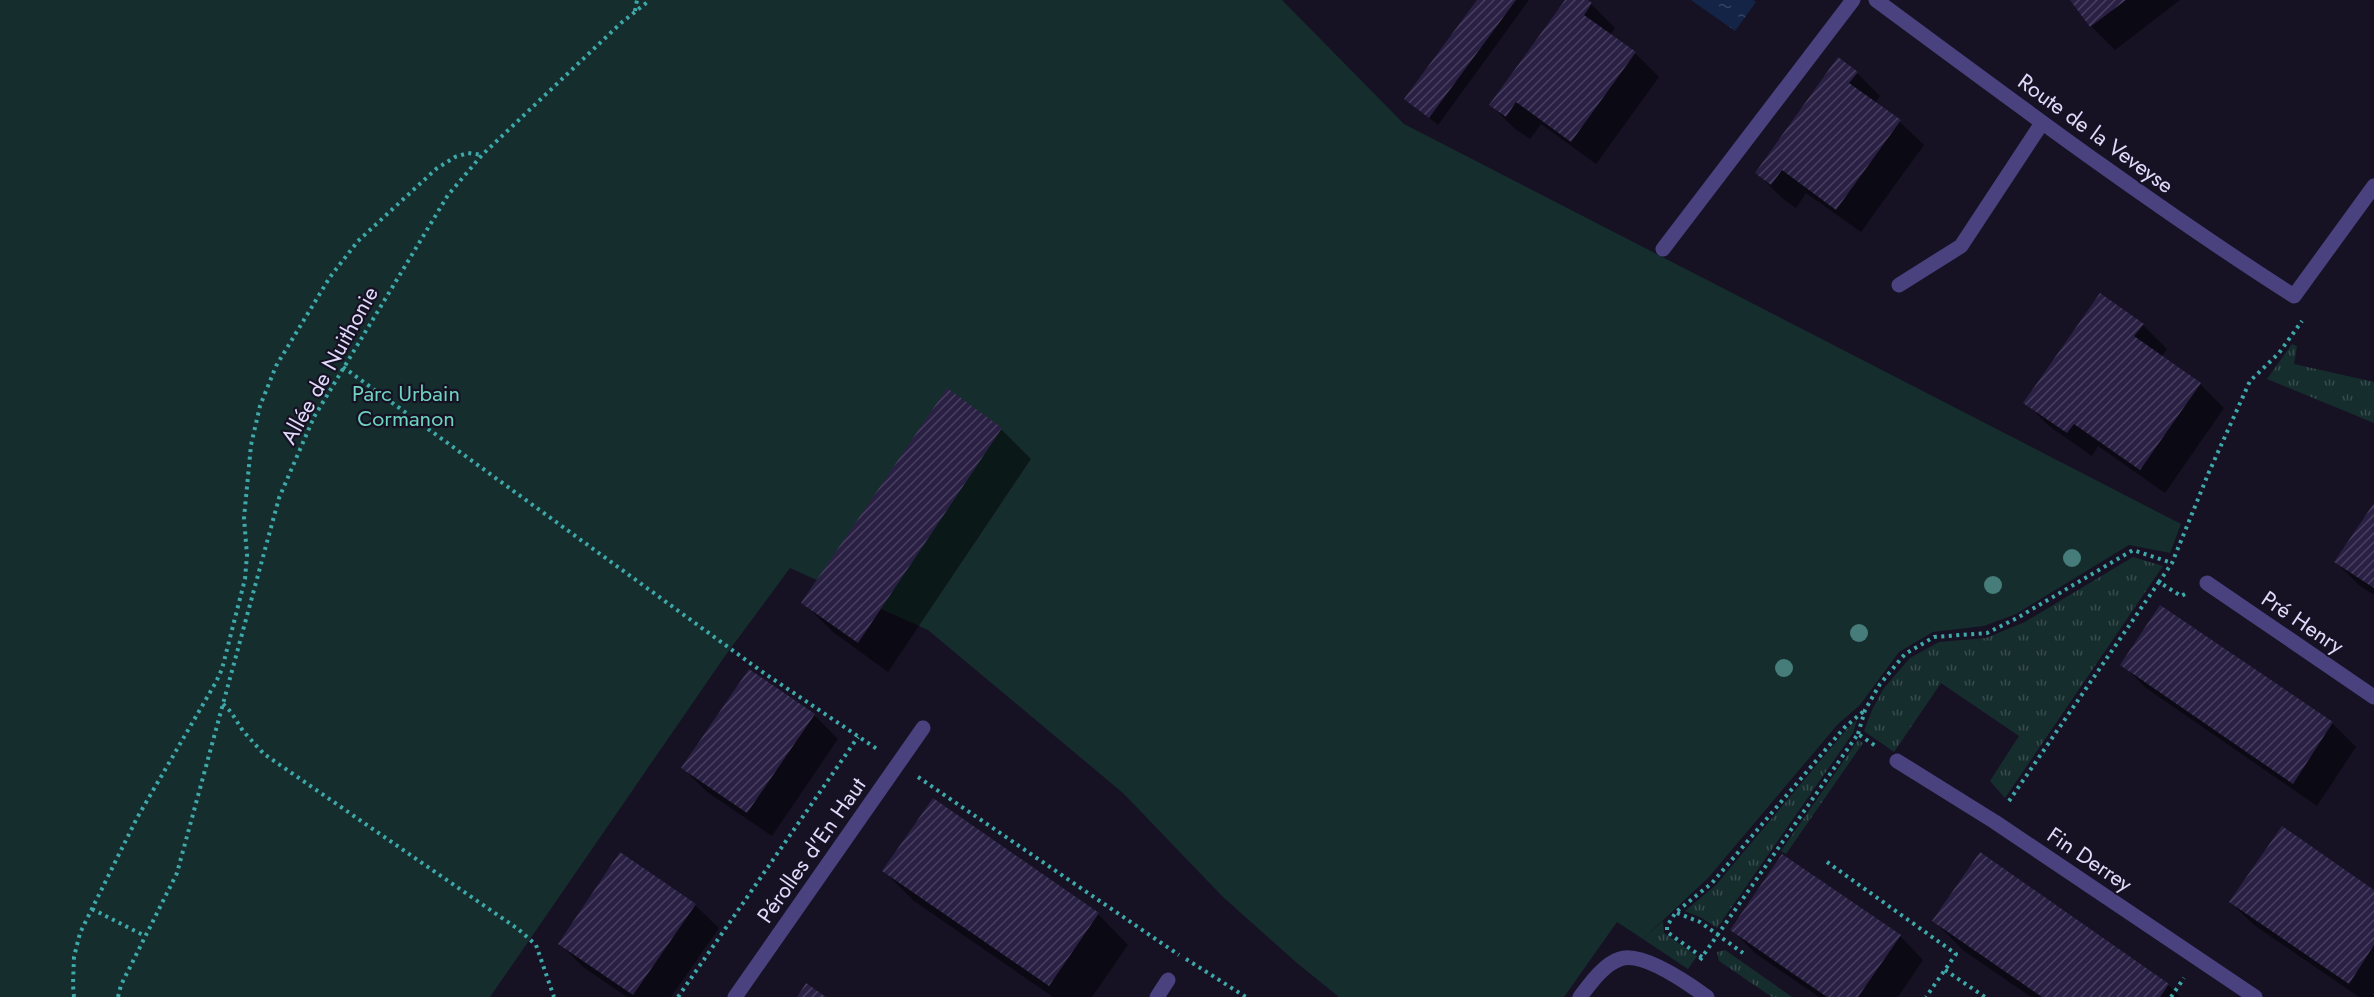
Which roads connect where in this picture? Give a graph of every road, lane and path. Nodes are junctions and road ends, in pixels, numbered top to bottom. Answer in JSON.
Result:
{"nodes":[{"id":1,"x":638,"y":0,"type":"edge"},
{"id":2,"x":650,"y":0,"type":"edge"},
{"id":3,"x":1853,"y":0,"type":"edge"},
{"id":4,"x":1876,"y":0,"type":"edge"},
{"id":5,"x":635,"y":11,"type":"junction"},
{"id":6,"x":2042,"y":123,"type":"junction"},
{"id":7,"x":483,"y":155,"type":"junction"},
{"id":8,"x":2374,"y":186,"type":"edge"},
{"id":9,"x":1663,"y":249,"type":"dead end"},
{"id":10,"x":1899,"y":285,"type":"dead end"},
{"id":11,"x":2304,"y":317,"type":"dead end"},
{"id":12,"x":343,"y":367,"type":"junction"},
{"id":13,"x":2172,"y":563,"type":"junction"},
{"id":14,"x":2159,"y":582,"type":"junction"},
{"id":15,"x":2207,"y":583,"type":"joint"},
{"id":16,"x":2374,"y":697,"type":"edge"},
{"id":17,"x":223,"y":704,"type":"junction"},
{"id":18,"x":1865,"y":710,"type":"junction"},
{"id":19,"x":923,"y":728,"type":"dead end"},
{"id":20,"x":1858,"y":734,"type":"junction"},
{"id":21,"x":858,"y":737,"type":"junction"},
{"id":22,"x":1897,"y":761,"type":"joint"},
{"id":23,"x":898,"y":764,"type":"junction"},
{"id":24,"x":1995,"y":822,"type":"junction"},
{"id":25,"x":1827,"y":862,"type":"dead end"},
{"id":26,"x":92,"y":909,"type":"junction"},
{"id":27,"x":1676,"y":912,"type":"junction"},
{"id":28,"x":1717,"y":935,"type":"junction"},
{"id":29,"x":145,"y":936,"type":"junction"},
{"id":30,"x":1743,"y":953,"type":"dead end"},
{"id":31,"x":1945,"y":970,"type":"junction"},
{"id":32,"x":1168,"y":980,"type":"dead end"},
{"id":33,"x":74,"y":997,"type":"edge"},
{"id":34,"x":118,"y":997,"type":"edge"},
{"id":35,"x":554,"y":997,"type":"edge"},
{"id":36,"x":678,"y":997,"type":"edge"},
{"id":37,"x":735,"y":997,"type":"edge"},
{"id":38,"x":1157,"y":997,"type":"edge"},
{"id":39,"x":1246,"y":997,"type":"edge"},
{"id":40,"x":1580,"y":997,"type":"edge"},
{"id":41,"x":1707,"y":997,"type":"edge"},
{"id":42,"x":1926,"y":997,"type":"edge"},
{"id":43,"x":1984,"y":997,"type":"edge"},
{"id":44,"x":2256,"y":997,"type":"edge"}],
"edges":[{"from":1,"to":5,"type":"path"},
{"from":2,"to":5,"type":"path","name":"Allée de Nuithonie"},
{"from":3,"to":9,"type":"street"},
{"from":4,"to":6,"type":"street","name":"Route de la Veveyse"},
{"from":5,"to":7,"type":"path","name":"Allée de Nuithonie"},
{"from":6,"to":8,"type":"street","name":"Route de la Veveyse"},
{"from":6,"to":10,"type":"street"},
{"from":7,"to":12,"type":"path","name":"Allée de Nuithonie"},
{"from":7,"to":26,"type":"path"},
{"from":11,"to":13,"type":"path"},
{"from":12,"to":17,"type":"path","name":"Allée de Nuithonie"},
{"from":12,"to":21,"type":"path"},
{"from":13,"to":14,"type":"path"},
{"from":13,"to":18,"type":"path"},
{"from":14,"to":15,"type":"path"},
{"from":14,"to":24,"type":"path"},
{"from":15,"to":16,"type":"street","name":"Pré Henry"},
{"from":17,"to":29,"type":"path","name":"Allée de Nuithonie"},
{"from":17,"to":35,"type":"path"},
{"from":18,"to":20,"type":"path"},
{"from":18,"to":27,"type":"path"},
{"from":19,"to":23,"type":"street","name":"Pérolles d'En Haut"},
{"from":20,"to":22,"type":"path"},
{"from":20,"to":28,"type":"path"},
{"from":21,"to":23,"type":"path"},
{"from":21,"to":36,"type":"path"},
{"from":22,"to":24,"type":"street","name":"Fin Derrey"},
{"from":23,"to":37,"type":"street","name":"Pérolles d'En Haut"},
{"from":23,"to":39,"type":"path"},
{"from":24,"to":44,"type":"street","name":"Fin Derrey"},
{"from":25,"to":31,"type":"path"},
{"from":26,"to":29,"type":"path"},
{"from":26,"to":33,"type":"path"},
{"from":27,"to":28,"type":"path"},
{"from":27,"to":28,"type":"path"},
{"from":28,"to":30,"type":"path"},
{"from":29,"to":34,"type":"path","name":"Allée de Nuithonie"},
{"from":31,"to":42,"type":"path"},
{"from":31,"to":43,"type":"path"},
{"from":32,"to":38,"type":"street"},
{"from":40,"to":41,"type":"street"}]}
